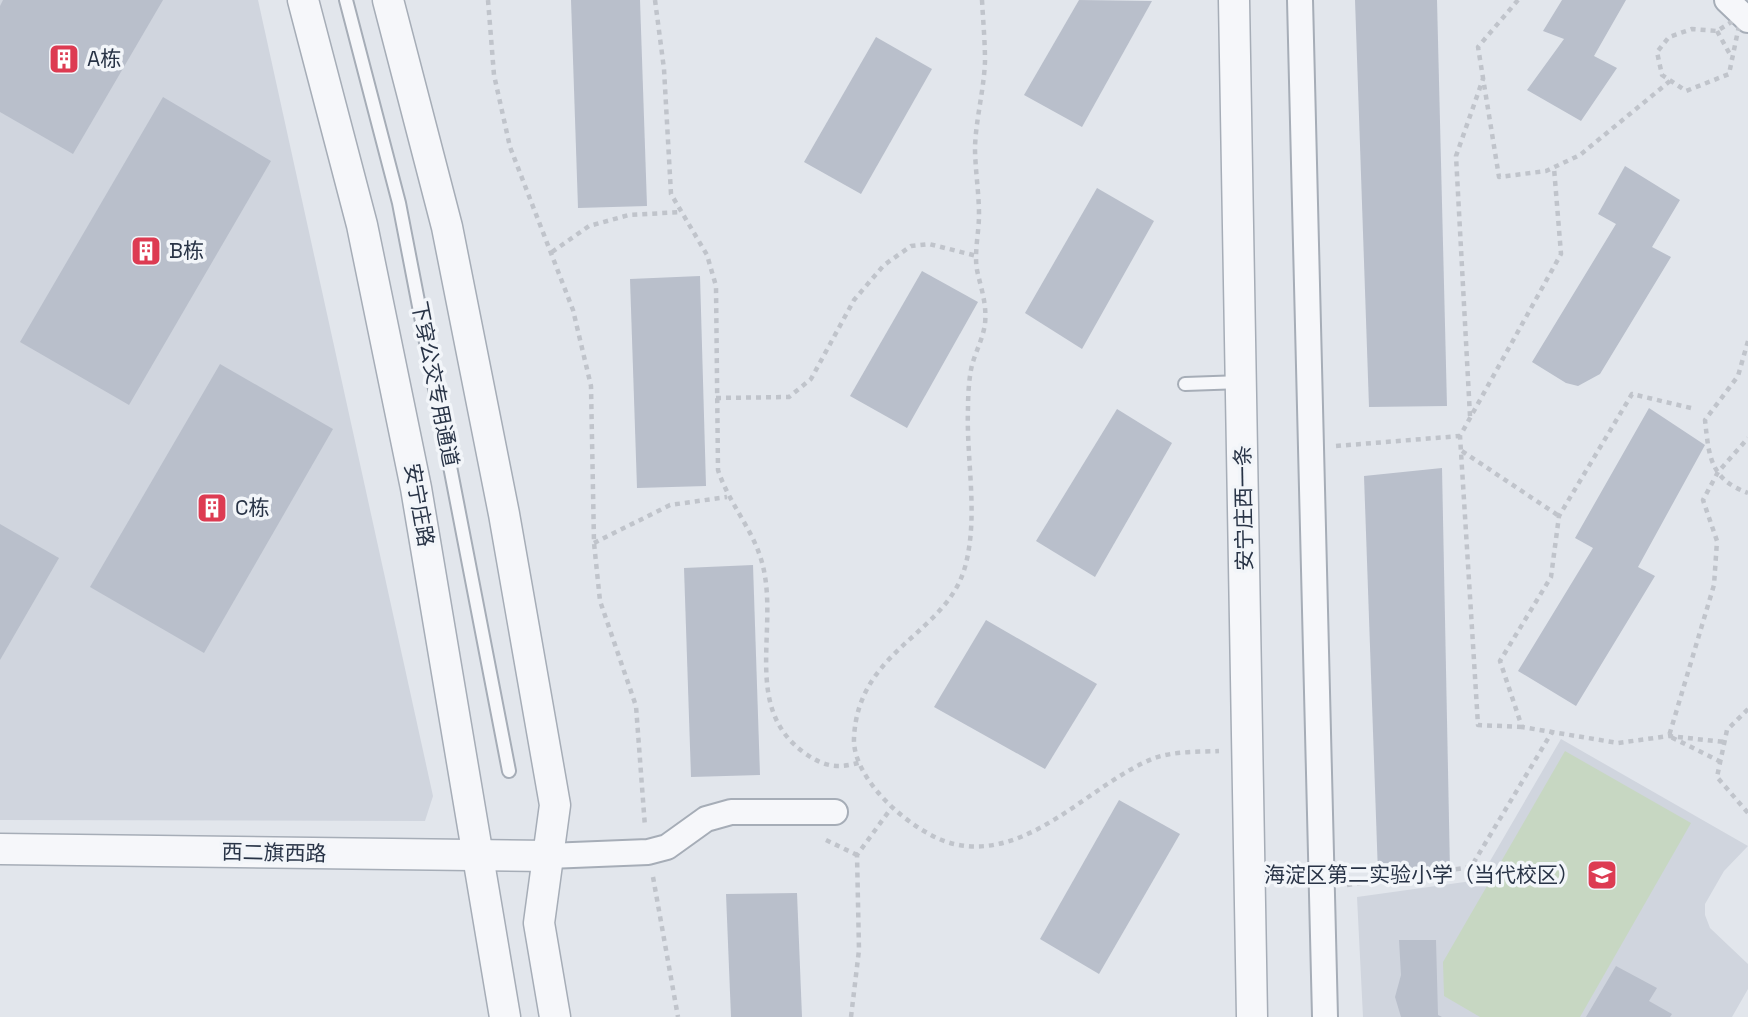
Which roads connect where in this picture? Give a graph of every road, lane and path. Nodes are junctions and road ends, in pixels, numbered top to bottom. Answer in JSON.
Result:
{"nodes":[{"id":1,"x":303,"y":0,"type":"edge"},
{"id":2,"x":346,"y":0,"type":"edge"},
{"id":3,"x":388,"y":0,"type":"edge"},
{"id":4,"x":488,"y":0,"type":"edge"},
{"id":5,"x":655,"y":0,"type":"edge"},
{"id":6,"x":982,"y":0,"type":"edge"},
{"id":7,"x":1234,"y":0,"type":"edge"},
{"id":8,"x":1300,"y":0,"type":"edge"},
{"id":9,"x":1518,"y":0,"type":"edge"},
{"id":10,"x":1739,"y":12,"type":"edge"},
{"id":11,"x":1717,"y":32,"type":"junction"},
{"id":12,"x":1732,"y":58,"type":"junction"},
{"id":13,"x":1483,"y":78,"type":"junction"},
{"id":14,"x":1670,"y":80,"type":"junction"},
{"id":15,"x":1554,"y":168,"type":"junction"},
{"id":16,"x":682,"y":212,"type":"junction"},
{"id":17,"x":552,"y":252,"type":"junction"},
{"id":18,"x":978,"y":256,"type":"junction"},
{"id":19,"x":1748,"y":341,"type":"edge"},
{"id":20,"x":1242,"y":382,"type":"junction"},
{"id":21,"x":1185,"y":384,"type":"dead end"},
{"id":22,"x":716,"y":398,"type":"junction"},
{"id":23,"x":1690,"y":408,"type":"dead end"},
{"id":24,"x":1470,"y":419,"type":"junction"},
{"id":25,"x":1460,"y":436,"type":"junction"},
{"id":26,"x":1748,"y":438,"type":"edge"},
{"id":27,"x":1311,"y":448,"type":"junction"},
{"id":28,"x":1461,"y":450,"type":"junction"},
{"id":29,"x":1718,"y":472,"type":"junction"},
{"id":30,"x":1748,"y":493,"type":"edge"},
{"id":31,"x":727,"y":497,"type":"junction"},
{"id":32,"x":1559,"y":516,"type":"junction"},
{"id":33,"x":594,"y":543,"type":"junction"},
{"id":34,"x":1748,"y":709,"type":"edge"},
{"id":35,"x":1522,"y":727,"type":"junction"},
{"id":36,"x":1552,"y":732,"type":"junction"},
{"id":37,"x":1669,"y":736,"type":"junction"},
{"id":38,"x":1724,"y":742,"type":"junction"},
{"id":39,"x":1233,"y":751,"type":"dead end"},
{"id":40,"x":861,"y":762,"type":"junction"},
{"id":41,"x":1721,"y":762,"type":"junction"},
{"id":42,"x":509,"y":771,"type":"dead end"},
{"id":43,"x":892,"y":807,"type":"junction"},
{"id":44,"x":835,"y":813,"type":"dead end"},
{"id":45,"x":1748,"y":813,"type":"edge"},
{"id":46,"x":0,"y":849,"type":"edge"},
{"id":47,"x":648,"y":852,"type":"junction"},
{"id":48,"x":548,"y":856,"type":"junction"},
{"id":49,"x":479,"y":857,"type":"junction"},
{"id":50,"x":1322,"y":889,"type":"junction"},
{"id":51,"x":505,"y":1017,"type":"edge"},
{"id":52,"x":555,"y":1017,"type":"edge"},
{"id":53,"x":678,"y":1017,"type":"edge"},
{"id":54,"x":851,"y":1017,"type":"edge"},
{"id":55,"x":1252,"y":1017,"type":"edge"},
{"id":56,"x":1325,"y":1017,"type":"edge"}],
"edges":[{"from":1,"to":49,"type":"street","name":"安宁庄路"},
{"from":2,"to":42,"type":"lane","name":"下穿公交专用通道"},
{"from":3,"to":48,"type":"street"},
{"from":4,"to":17,"type":"path"},
{"from":5,"to":16,"type":"path"},
{"from":6,"to":18,"type":"path"},
{"from":7,"to":20,"type":"street","name":"安宁庄西一条"},
{"from":8,"to":27,"type":"street"},
{"from":9,"to":13,"type":"path"},
{"from":10,"to":11,"type":"path"},
{"from":10,"to":12,"type":"path"},
{"from":11,"to":12,"type":"path"},
{"from":11,"to":14,"type":"path"},
{"from":12,"to":14,"type":"path"},
{"from":13,"to":15,"type":"path"},
{"from":13,"to":24,"type":"path"},
{"from":14,"to":15,"type":"path"},
{"from":15,"to":24,"type":"path"},
{"from":16,"to":17,"type":"path"},
{"from":16,"to":22,"type":"path"},
{"from":17,"to":33,"type":"path"},
{"from":18,"to":22,"type":"path"},
{"from":18,"to":40,"type":"path"},
{"from":19,"to":29,"type":"path"},
{"from":20,"to":21,"type":"lane"},
{"from":20,"to":55,"type":"street","name":"安宁庄西一条"},
{"from":22,"to":31,"type":"path"},
{"from":23,"to":32,"type":"path"},
{"from":24,"to":25,"type":"path"},
{"from":25,"to":27,"type":"path"},
{"from":25,"to":28,"type":"path"},
{"from":26,"to":29,"type":"path"},
{"from":27,"to":50,"type":"street"},
{"from":28,"to":32,"type":"path"},
{"from":28,"to":35,"type":"path"},
{"from":29,"to":30,"type":"path"},
{"from":29,"to":37,"type":"path"},
{"from":31,"to":33,"type":"path"},
{"from":31,"to":40,"type":"path"},
{"from":32,"to":35,"type":"path"},
{"from":33,"to":47,"type":"path"},
{"from":34,"to":38,"type":"path"},
{"from":35,"to":36,"type":"path"},
{"from":36,"to":37,"type":"path"},
{"from":36,"to":50,"type":"path"},
{"from":37,"to":38,"type":"path"},
{"from":37,"to":41,"type":"path"},
{"from":38,"to":41,"type":"path"},
{"from":39,"to":43,"type":"path"},
{"from":40,"to":43,"type":"path"},
{"from":41,"to":45,"type":"path"},
{"from":43,"to":54,"type":"path"},
{"from":44,"to":47,"type":"street"},
{"from":46,"to":49,"type":"street","name":"西二旗西路"},
{"from":47,"to":48,"type":"street"},
{"from":47,"to":53,"type":"path"},
{"from":48,"to":49,"type":"street","name":"西二旗西路"},
{"from":48,"to":52,"type":"street"},
{"from":49,"to":51,"type":"street","name":"安宁庄路"},
{"from":50,"to":56,"type":"street"}]}
